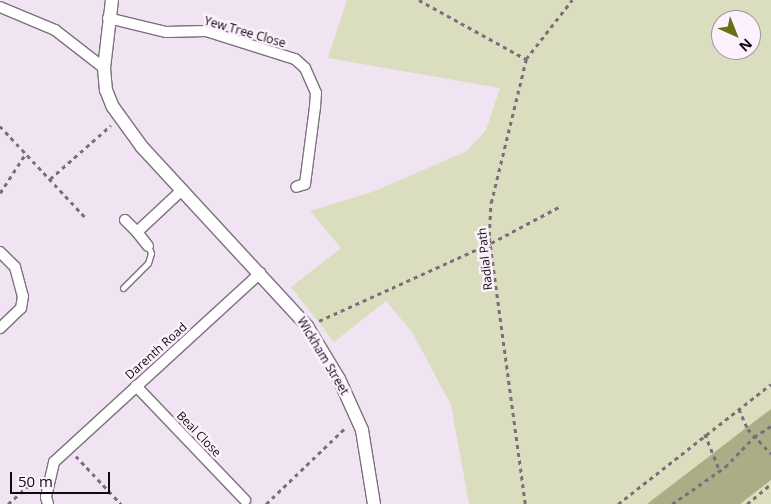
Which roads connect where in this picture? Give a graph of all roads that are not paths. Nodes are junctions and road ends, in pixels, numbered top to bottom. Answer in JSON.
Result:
{"nodes":[{"id":1,"x":112,"y":0,"type":"edge"},
{"id":2,"x":0,"y":7,"type":"edge"},
{"id":3,"x":108,"y":18,"type":"junction"},
{"id":4,"x":104,"y":68,"type":"junction"},
{"id":5,"x":296,"y":186,"type":"dead end"},
{"id":6,"x":182,"y":190,"type":"junction"},
{"id":7,"x":125,"y":220,"type":"dead end"},
{"id":8,"x":137,"y":232,"type":"junction"},
{"id":9,"x":148,"y":246,"type":"joint"},
{"id":10,"x":0,"y":252,"type":"edge"},
{"id":11,"x":260,"y":273,"type":"junction"},
{"id":12,"x":122,"y":288,"type":"dead end"},
{"id":13,"x":0,"y":328,"type":"edge"},
{"id":14,"x":136,"y":386,"type":"junction"},
{"id":15,"x":245,"y":500,"type":"dead end"},
{"id":16,"x":48,"y":504,"type":"edge"},
{"id":17,"x":374,"y":504,"type":"edge"}],
"edges":[{"from":1,"to":3,"type":"street","name":"Wickham Street"},
{"from":2,"to":4,"type":"street"},
{"from":3,"to":4,"type":"street","name":"Wickham Street"},
{"from":3,"to":5,"type":"street","name":"Yew Tree Close"},
{"from":4,"to":6,"type":"street","name":"Wickham Street"},
{"from":6,"to":8,"type":"street"},
{"from":6,"to":11,"type":"street","name":"Wickham Street"},
{"from":7,"to":8,"type":"street"},
{"from":8,"to":9,"type":"street"},
{"from":9,"to":12,"type":"lane"},
{"from":10,"to":13,"type":"street"},
{"from":11,"to":14,"type":"street","name":"Darenth Road"},
{"from":11,"to":17,"type":"street","name":"Wickham Street"},
{"from":14,"to":15,"type":"street","name":"Beal Close"},
{"from":14,"to":16,"type":"street","name":"Darenth Road"}]}
